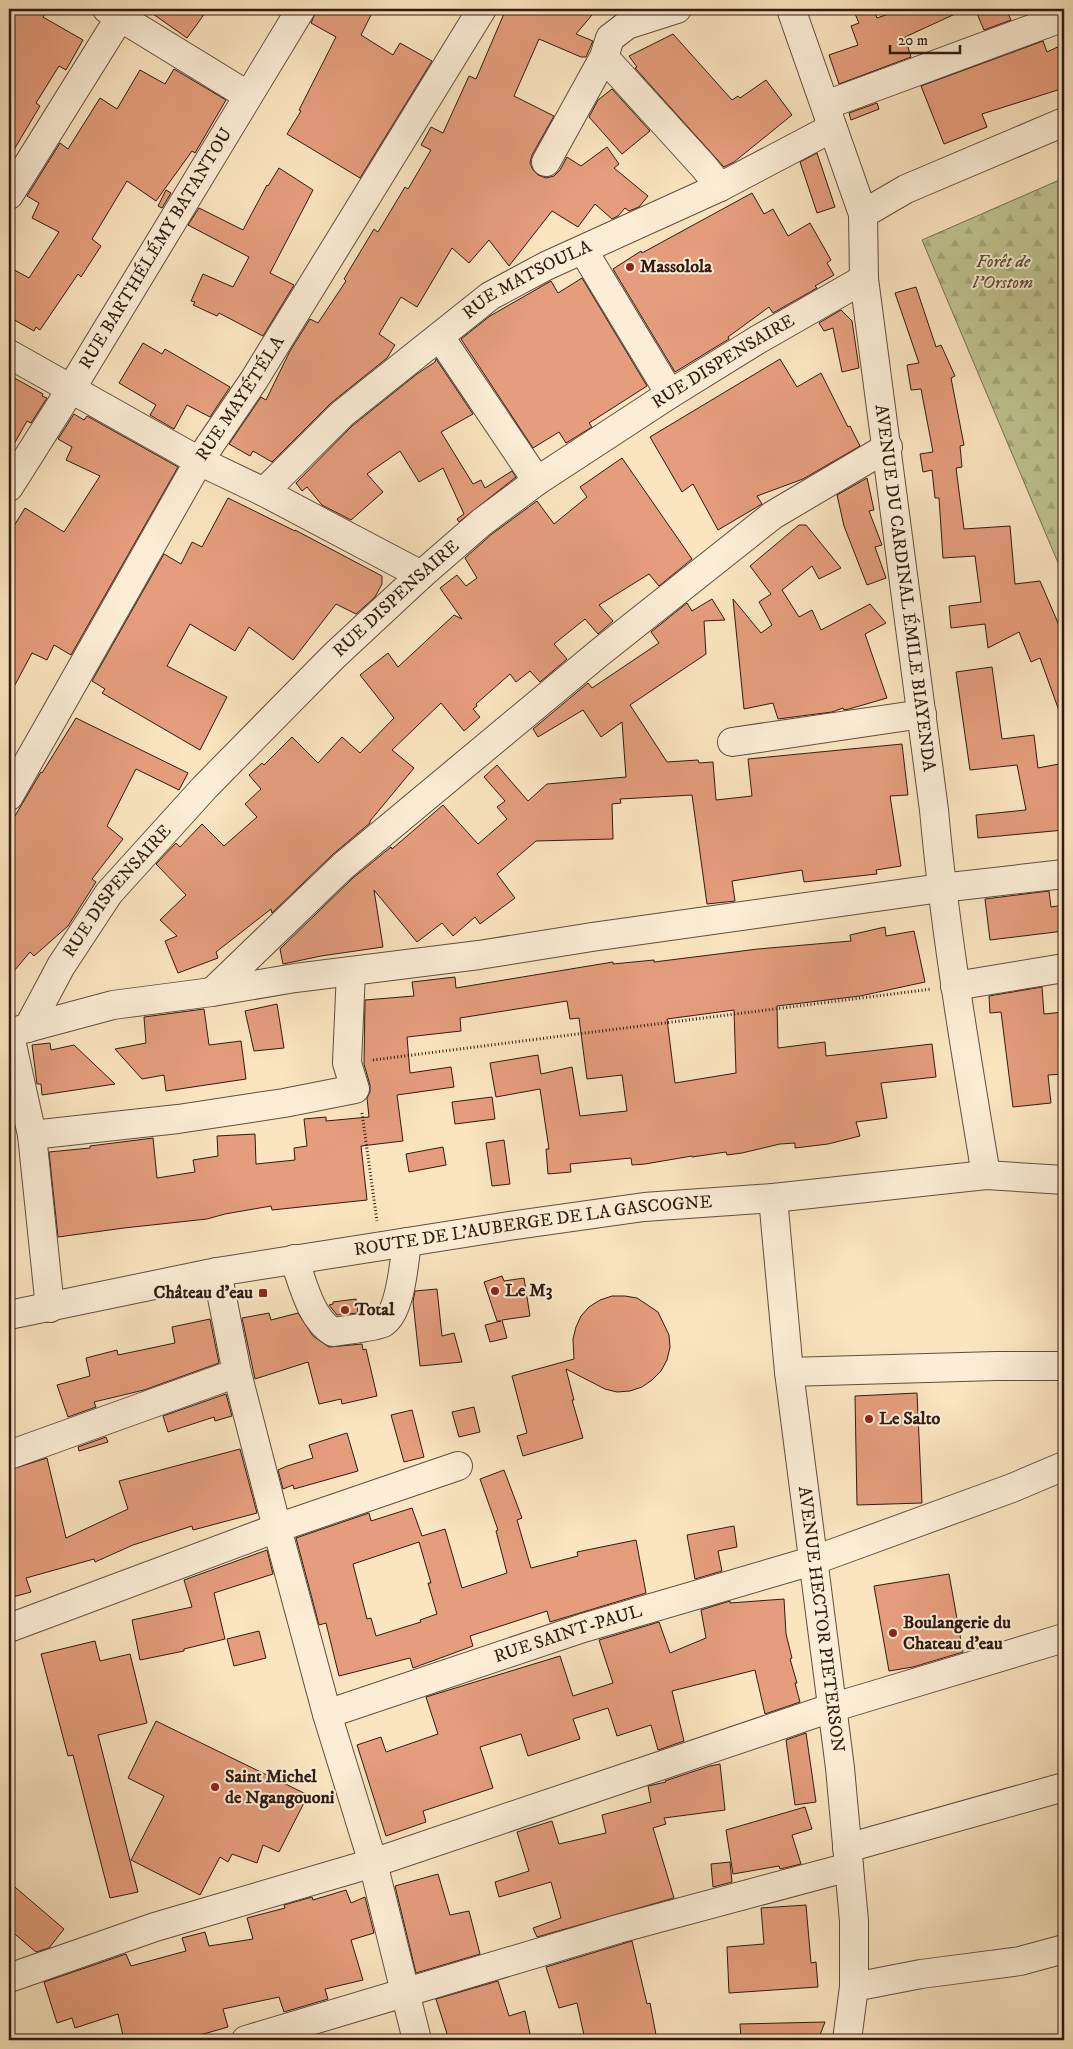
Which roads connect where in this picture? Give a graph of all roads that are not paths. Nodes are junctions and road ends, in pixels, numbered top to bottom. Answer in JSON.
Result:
{"nodes":[{"id":1,"x":301,"y":9,"type":"edge"},
{"id":2,"x":482,"y":9,"type":"edge"},
{"id":3,"x":677,"y":9,"type":"edge"},
{"id":4,"x":791,"y":9,"type":"edge"},
{"id":5,"x":117,"y":11,"type":"edge"},
{"id":6,"x":1064,"y":17,"type":"edge"},
{"id":7,"x":604,"y":57,"type":"junction"},
{"id":8,"x":247,"y":96,"type":"junction"},
{"id":9,"x":829,"y":117,"type":"junction"},
{"id":10,"x":1064,"y":122,"type":"edge"},
{"id":11,"x":546,"y":162,"type":"dead end"},
{"id":12,"x":720,"y":187,"type":"junction"},
{"id":13,"x":9,"y":195,"type":"edge"},
{"id":14,"x":864,"y":214,"type":"junction"},
{"id":15,"x":583,"y":250,"type":"junction"},
{"id":16,"x":864,"y":279,"type":"junction"},
{"id":17,"x":440,"y":337,"type":"junction"},
{"id":18,"x":9,"y":354,"type":"edge"},
{"id":19,"x":71,"y":389,"type":"junction"},
{"id":20,"x":670,"y":394,"type":"junction"},
{"id":21,"x":888,"y":447,"type":"junction"},
{"id":22,"x":199,"y":460,"type":"junction"},
{"id":23,"x":537,"y":482,"type":"junction"},
{"id":24,"x":9,"y":487,"type":"edge"},
{"id":25,"x":264,"y":492,"type":"junction"},
{"id":26,"x":421,"y":575,"type":"junction"},
{"id":27,"x":922,"y":714,"type":"junction"},
{"id":28,"x":732,"y":742,"type":"dead end"},
{"id":29,"x":9,"y":796,"type":"edge"},
{"id":30,"x":1064,"y":874,"type":"edge"},
{"id":31,"x":941,"y":888,"type":"junction"},
{"id":32,"x":1064,"y":968,"type":"edge"},
{"id":33,"x":351,"y":971,"type":"junction"},
{"id":34,"x":955,"y":986,"type":"junction"},
{"id":35,"x":212,"y":992,"type":"junction"},
{"id":36,"x":16,"y":1031,"type":"edge"},
{"id":37,"x":32,"y":1136,"type":"junction"},
{"id":38,"x":986,"y":1175,"type":"junction"},
{"id":39,"x":1064,"y":1180,"type":"edge"},
{"id":40,"x":773,"y":1198,"type":"junction"},
{"id":41,"x":407,"y":1242,"type":"junction"},
{"id":42,"x":294,"y":1259,"type":"junction"},
{"id":43,"x":217,"y":1272,"type":"junction"},
{"id":44,"x":50,"y":1308,"type":"junction"},
{"id":45,"x":9,"y":1315,"type":"edge"},
{"id":46,"x":1064,"y":1366,"type":"edge"},
{"id":47,"x":789,"y":1372,"type":"junction"},
{"id":48,"x":237,"y":1373,"type":"junction"},
{"id":49,"x":9,"y":1455,"type":"edge"},
{"id":50,"x":458,"y":1466,"type":"dead end"},
{"id":51,"x":1064,"y":1466,"type":"edge"},
{"id":52,"x":276,"y":1528,"type":"junction"},
{"id":53,"x":812,"y":1561,"type":"junction"},
{"id":54,"x":9,"y":1628,"type":"edge"},
{"id":55,"x":1064,"y":1638,"type":"edge"},
{"id":56,"x":831,"y":1708,"type":"junction"},
{"id":57,"x":327,"y":1714,"type":"junction"},
{"id":58,"x":1064,"y":1787,"type":"edge"},
{"id":59,"x":848,"y":1857,"type":"junction"},
{"id":60,"x":373,"y":1863,"type":"junction"},
{"id":61,"x":1064,"y":1949,"type":"edge"},
{"id":62,"x":9,"y":1978,"type":"edge"},
{"id":63,"x":854,"y":1986,"type":"junction"},
{"id":64,"x":404,"y":1993,"type":"junction"},
{"id":65,"x":246,"y":2040,"type":"edge"},
{"id":66,"x":417,"y":2040,"type":"edge"},
{"id":67,"x":847,"y":2040,"type":"edge"}],
"edges":[{"from":1,"to":8,"type":"street","name":"RUE BARTHÉLÉMY BATANTOU"},
{"from":2,"to":22,"type":"street","name":"RUE MAYÉTÉLA"},
{"from":3,"to":7,"type":"street"},
{"from":4,"to":9,"type":"street","name":"AVENUE DU CARDINAL ÉMILE BIAYENDA"},
{"from":5,"to":8,"type":"street"},
{"from":5,"to":13,"type":"street"},
{"from":6,"to":9,"type":"street","name":"RUE MATSOULA"},
{"from":7,"to":11,"type":"street"},
{"from":7,"to":12,"type":"street"},
{"from":8,"to":19,"type":"street","name":"RUE BARTHÉLÉMY BATANTOU"},
{"from":9,"to":12,"type":"street","name":"RUE MATSOULA"},
{"from":9,"to":14,"type":"street","name":"AVENUE DU CARDINAL ÉMILE BIAYENDA"},
{"from":10,"to":14,"type":"street"},
{"from":12,"to":15,"type":"street","name":"RUE MATSOULA"},
{"from":14,"to":16,"type":"street","name":"AVENUE DU CARDINAL ÉMILE BIAYENDA"},
{"from":15,"to":17,"type":"street","name":"RUE MATSOULA"},
{"from":15,"to":20,"type":"street"},
{"from":16,"to":20,"type":"street","name":"RUE DISPENSAIRE"},
{"from":16,"to":21,"type":"street","name":"AVENUE DU CARDINAL ÉMILE BIAYENDA"},
{"from":17,"to":23,"type":"street"},
{"from":17,"to":25,"type":"street","name":"RUE MATSOULA"},
{"from":18,"to":19,"type":"street"},
{"from":19,"to":22,"type":"street"},
{"from":19,"to":24,"type":"street","name":"RUE BARTHÉLÉMY BATANTOU"},
{"from":20,"to":23,"type":"street","name":"RUE DISPENSAIRE"},
{"from":21,"to":27,"type":"street","name":"AVENUE DU CARDINAL ÉMILE BIAYENDA"},
{"from":21,"to":35,"type":"street"},
{"from":22,"to":25,"type":"street"},
{"from":22,"to":29,"type":"street","name":"RUE MAYÉTÉLA"},
{"from":23,"to":26,"type":"street","name":"RUE DISPENSAIRE"},
{"from":25,"to":26,"type":"street"},
{"from":26,"to":36,"type":"street","name":"RUE DISPENSAIRE"},
{"from":27,"to":28,"type":"street"},
{"from":27,"to":31,"type":"street","name":"AVENUE DU CARDINAL ÉMILE BIAYENDA"},
{"from":30,"to":31,"type":"street"},
{"from":31,"to":33,"type":"street"},
{"from":31,"to":34,"type":"street","name":"AVENUE DU CARDINAL ÉMILE BIAYENDA"},
{"from":32,"to":34,"type":"street"},
{"from":33,"to":35,"type":"street"},
{"from":33,"to":37,"type":"street"},
{"from":34,"to":38,"type":"street","name":"AVENUE DU CARDINAL ÉMILE BIAYENDA"},
{"from":35,"to":36,"type":"street"},
{"from":36,"to":37,"type":"street"},
{"from":37,"to":44,"type":"street"},
{"from":38,"to":39,"type":"street","name":"ROUTE DE L'AUBERGE DE LA GASCOGNE"},
{"from":38,"to":40,"type":"street","name":"ROUTE DE L'AUBERGE DE LA GASCOGNE"},
{"from":40,"to":41,"type":"street","name":"ROUTE DE L'AUBERGE DE LA GASCOGNE"},
{"from":40,"to":47,"type":"street","name":"AVENUE HECTOR PIETERSON"},
{"from":41,"to":42,"type":"street","name":"ROUTE DE L'AUBERGE DE LA GASCOGNE"},
{"from":41,"to":42,"type":"street"},
{"from":42,"to":43,"type":"street","name":"ROUTE DE L'AUBERGE DE LA GASCOGNE"},
{"from":43,"to":44,"type":"street","name":"ROUTE DE L'AUBERGE DE LA GASCOGNE"},
{"from":43,"to":48,"type":"street"},
{"from":44,"to":45,"type":"street","name":"ROUTE DE L'AUBERGE DE LA GASCOGNE"},
{"from":46,"to":47,"type":"street"},
{"from":47,"to":53,"type":"street","name":"AVENUE HECTOR PIETERSON"},
{"from":48,"to":49,"type":"street"},
{"from":48,"to":52,"type":"street"},
{"from":50,"to":52,"type":"street"},
{"from":51,"to":53,"type":"street","name":"RUE SAINT-PAUL"},
{"from":52,"to":54,"type":"street"},
{"from":52,"to":57,"type":"street"},
{"from":53,"to":56,"type":"street","name":"AVENUE HECTOR PIETERSON"},
{"from":53,"to":57,"type":"street","name":"RUE SAINT-PAUL"},
{"from":55,"to":56,"type":"street"},
{"from":56,"to":59,"type":"street","name":"AVENUE HECTOR PIETERSON"},
{"from":56,"to":60,"type":"street"},
{"from":57,"to":60,"type":"street"},
{"from":58,"to":59,"type":"street"},
{"from":59,"to":63,"type":"street","name":"AVENUE HECTOR PIETERSON"},
{"from":59,"to":64,"type":"street"},
{"from":60,"to":62,"type":"street"},
{"from":60,"to":64,"type":"street"},
{"from":61,"to":63,"type":"street"},
{"from":63,"to":67,"type":"street","name":"AVENUE HECTOR PIETERSON"},
{"from":64,"to":65,"type":"street"},
{"from":64,"to":66,"type":"street"}]}
